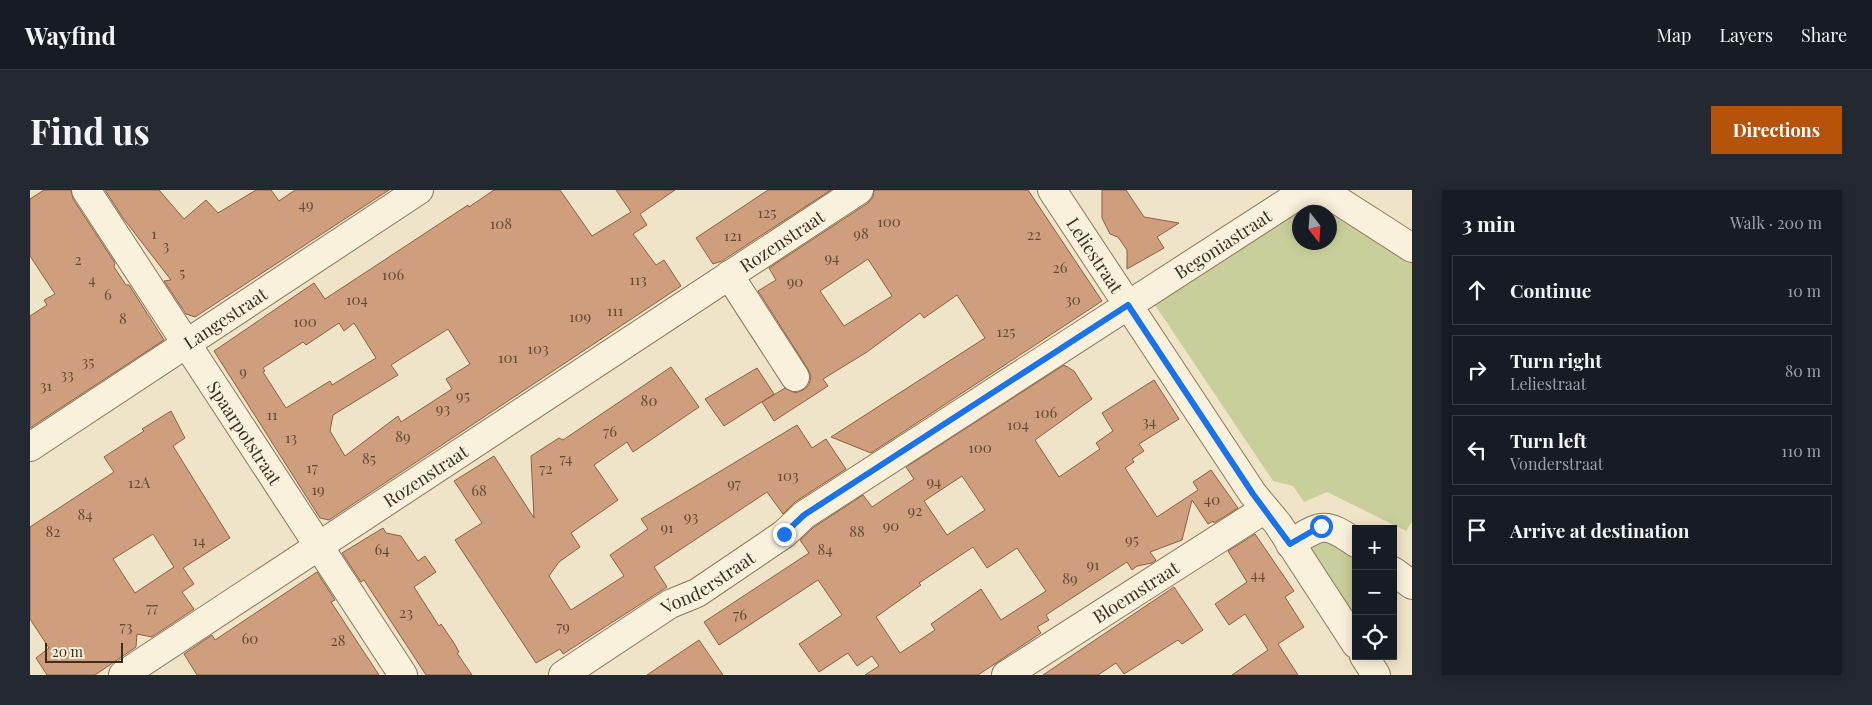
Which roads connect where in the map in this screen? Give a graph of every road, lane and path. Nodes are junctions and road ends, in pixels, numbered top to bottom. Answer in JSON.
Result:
{"nodes":[{"id":1,"x":86,"y":190,"type":"edge"},
{"id":2,"x":419,"y":190,"type":"edge"},
{"id":3,"x":858,"y":190,"type":"edge"},
{"id":4,"x":1052,"y":190,"type":"edge"},
{"id":5,"x":1321,"y":190,"type":"edge"},
{"id":6,"x":1412,"y":248,"type":"edge"},
{"id":7,"x":729,"y":275,"type":"junction"},
{"id":8,"x":1128,"y":305,"type":"junction"},
{"id":9,"x":186,"y":343,"type":"junction"},
{"id":10,"x":795,"y":377,"type":"dead end"},
{"id":11,"x":30,"y":447,"type":"edge"},
{"id":12,"x":1265,"y":509,"type":"junction"},
{"id":13,"x":1352,"y":540,"type":"edge"},
{"id":14,"x":1290,"y":544,"type":"junction"},
{"id":15,"x":318,"y":545,"type":"junction"},
{"id":16,"x":1397,"y":574,"type":"edge"},
{"id":17,"x":1412,"y":585,"type":"edge"},
{"id":18,"x":1352,"y":638,"type":"edge"},
{"id":19,"x":1367,"y":660,"type":"edge"},
{"id":20,"x":123,"y":675,"type":"edge"},
{"id":21,"x":403,"y":675,"type":"edge"},
{"id":22,"x":563,"y":675,"type":"edge"},
{"id":23,"x":1006,"y":675,"type":"edge"},
{"id":24,"x":1376,"y":675,"type":"edge"}],
"edges":[{"from":1,"to":9,"type":"street","name":"Spaarpotstraat"},
{"from":2,"to":9,"type":"street","name":"Langestraat"},
{"from":3,"to":7,"type":"street","name":"Rozenstraat"},
{"from":4,"to":8,"type":"street","name":"Leliestraat"},
{"from":5,"to":6,"type":"street","name":"Begoniastraat"},
{"from":5,"to":8,"type":"street","name":"Begoniastraat"},
{"from":7,"to":10,"type":"street","name":"Rozenstraat"},
{"from":7,"to":15,"type":"street","name":"Rozenstraat"},
{"from":8,"to":12,"type":"street","name":"Leliestraat"},
{"from":8,"to":22,"type":"street","name":"Vonderstraat"},
{"from":9,"to":11,"type":"street","name":"Langestraat"},
{"from":9,"to":15,"type":"street","name":"Spaarpotstraat"},
{"from":12,"to":14,"type":"street","name":"Leliestraat"},
{"from":12,"to":23,"type":"street","name":"Bloemstraat"},
{"from":13,"to":14,"type":"street"},
{"from":14,"to":18,"type":"street","name":"Leliestraat"},
{"from":15,"to":20,"type":"street","name":"Rozenstraat"},
{"from":15,"to":21,"type":"street","name":"Spaarpotstraat"},
{"from":16,"to":17,"type":"street"},
{"from":19,"to":24,"type":"street"}]}
